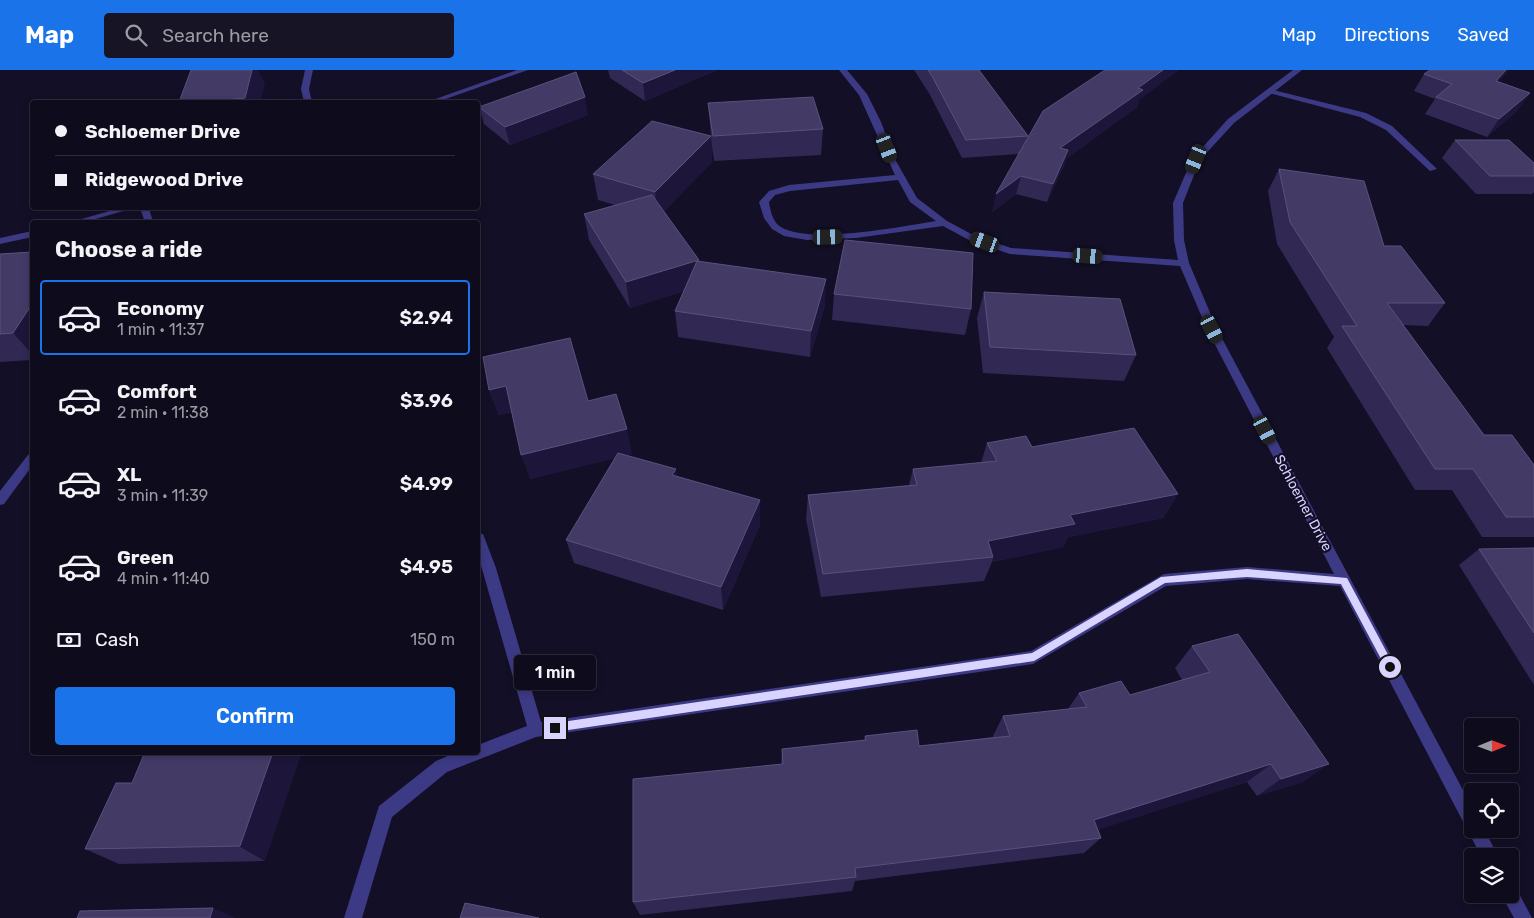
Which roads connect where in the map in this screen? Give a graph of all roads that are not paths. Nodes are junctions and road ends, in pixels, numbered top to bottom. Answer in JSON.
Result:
{"nodes":[{"id":1,"x":309,"y":70,"type":"edge"},
{"id":2,"x":524,"y":70,"type":"edge"},
{"id":3,"x":843,"y":70,"type":"edge"},
{"id":4,"x":1298,"y":70,"type":"edge"},
{"id":5,"x":1272,"y":91,"type":"junction"},
{"id":6,"x":308,"y":100,"type":"edge"},
{"id":7,"x":437,"y":100,"type":"edge"},
{"id":8,"x":1433,"y":169,"type":"dead end"},
{"id":9,"x":900,"y":177,"type":"junction"},
{"id":10,"x":121,"y":210,"type":"edge"},
{"id":11,"x":84,"y":220,"type":"edge"},
{"id":12,"x":944,"y":223,"type":"junction"},
{"id":13,"x":30,"y":234,"type":"edge"},
{"id":14,"x":0,"y":241,"type":"edge"},
{"id":15,"x":1184,"y":263,"type":"junction"},
{"id":16,"x":30,"y":461,"type":"edge"},
{"id":17,"x":0,"y":500,"type":"edge"},
{"id":18,"x":480,"y":543,"type":"edge"},
{"id":19,"x":1344,"y":581,"type":"junction"},
{"id":20,"x":536,"y":730,"type":"junction"},
{"id":21,"x":480,"y":751,"type":"edge"},
{"id":22,"x":471,"y":755,"type":"edge"},
{"id":23,"x":1464,"y":808,"type":"edge"},
{"id":24,"x":1515,"y":903,"type":"edge"},
{"id":25,"x":353,"y":918,"type":"edge"},
{"id":26,"x":1523,"y":918,"type":"edge"}],
"edges":[{"from":1,"to":6,"type":"street"},
{"from":2,"to":7,"type":"street"},
{"from":3,"to":9,"type":"street"},
{"from":4,"to":5,"type":"street","name":"Schloemer Drive"},
{"from":5,"to":8,"type":"street"},
{"from":5,"to":15,"type":"street","name":"Schloemer Drive"},
{"from":9,"to":12,"type":"street"},
{"from":9,"to":12,"type":"street"},
{"from":10,"to":11,"type":"street"},
{"from":12,"to":15,"type":"street"},
{"from":13,"to":14,"type":"street"},
{"from":15,"to":19,"type":"street","name":"Schloemer Drive"},
{"from":16,"to":17,"type":"street"},
{"from":18,"to":20,"type":"street"},
{"from":19,"to":20,"type":"street"},
{"from":19,"to":23,"type":"street","name":"Schloemer Drive"},
{"from":20,"to":21,"type":"street"},
{"from":22,"to":25,"type":"street"},
{"from":24,"to":26,"type":"street"}]}
